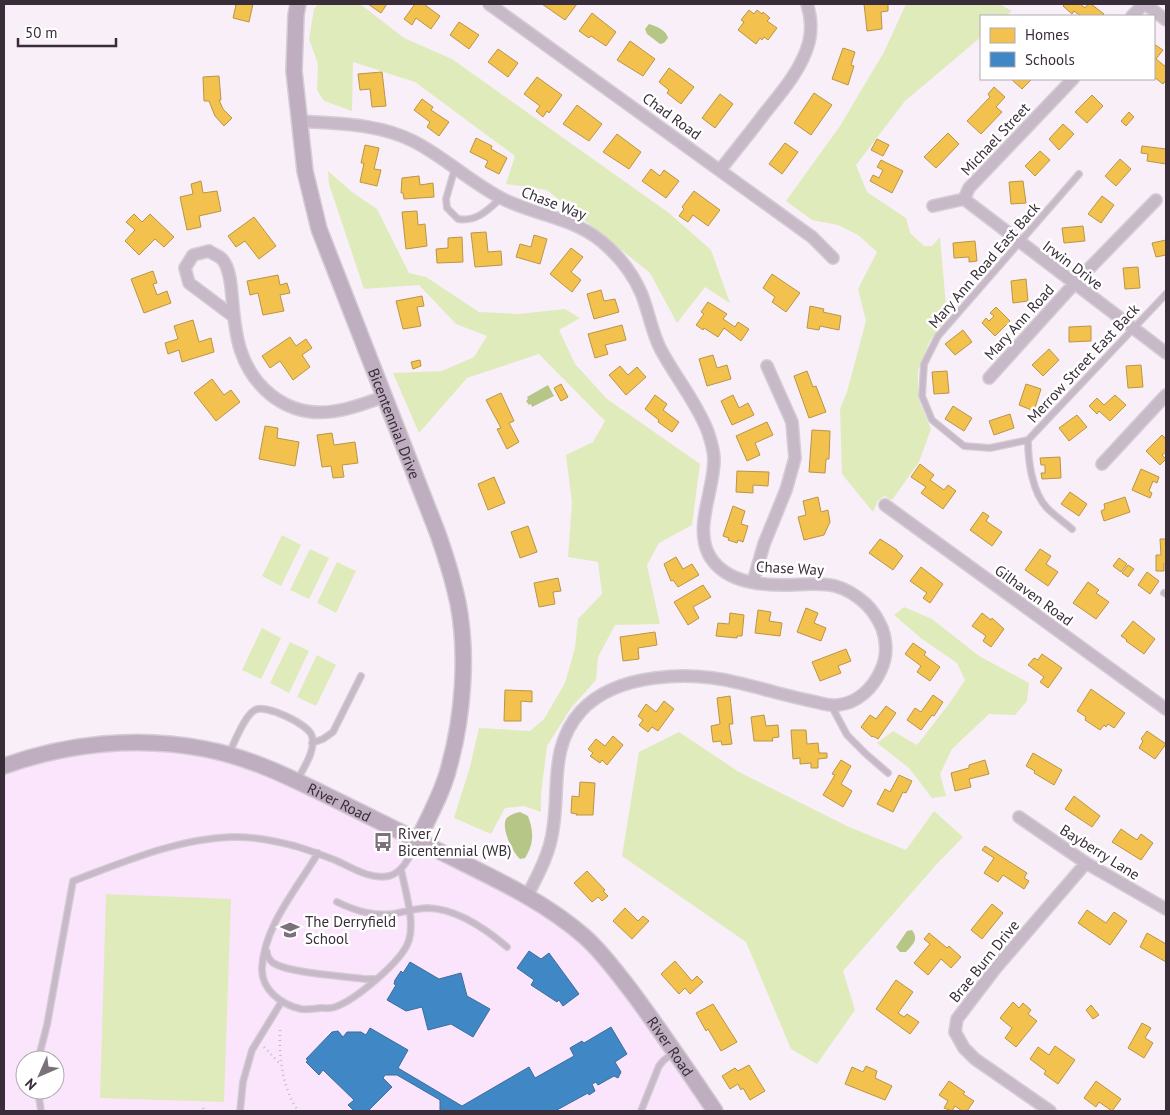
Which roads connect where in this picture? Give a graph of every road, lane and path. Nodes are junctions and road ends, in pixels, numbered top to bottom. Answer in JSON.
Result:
{"nodes":[{"id":1,"x":298,"y":4,"type":"edge"},
{"id":2,"x":489,"y":4,"type":"edge"},
{"id":3,"x":807,"y":4,"type":"edge"},
{"id":4,"x":1144,"y":4,"type":"edge"},
{"id":5,"x":1133,"y":15,"type":"edge"},
{"id":6,"x":1166,"y":20,"type":"edge"},
{"id":7,"x":1072,"y":80,"type":"edge"},
{"id":8,"x":300,"y":121,"type":"junction"},
{"id":9,"x":456,"y":168,"type":"junction"},
{"id":10,"x":720,"y":169,"type":"junction"},
{"id":11,"x":1079,"y":174,"type":"dead end"},
{"id":12,"x":501,"y":198,"type":"junction"},
{"id":13,"x":964,"y":199,"type":"junction"},
{"id":14,"x":1156,"y":200,"type":"dead end"},
{"id":15,"x":933,"y":206,"type":"dead end"},
{"id":16,"x":1019,"y":242,"type":"junction"},
{"id":17,"x":833,"y":258,"type":"dead end"},
{"id":18,"x":1074,"y":284,"type":"junction"},
{"id":19,"x":1166,"y":294,"type":"edge"},
{"id":20,"x":233,"y":316,"type":"junction"},
{"id":21,"x":1133,"y":329,"type":"junction"},
{"id":22,"x":1166,"y":353,"type":"edge"},
{"id":23,"x":768,"y":366,"type":"dead end"},
{"id":24,"x":989,"y":378,"type":"dead end"},
{"id":25,"x":1166,"y":395,"type":"edge"},
{"id":26,"x":383,"y":397,"type":"junction"},
{"id":27,"x":1028,"y":440,"type":"junction"},
{"id":28,"x":1102,"y":464,"type":"dead end"},
{"id":29,"x":885,"y":505,"type":"dead end"},
{"id":30,"x":1072,"y":529,"type":"dead end"},
{"id":31,"x":753,"y":582,"type":"junction"},
{"id":32,"x":361,"y":676,"type":"dead end"},
{"id":33,"x":831,"y":705,"type":"junction"},
{"id":34,"x":1166,"y":709,"type":"edge"},
{"id":35,"x":312,"y":743,"type":"junction"},
{"id":36,"x":229,"y":755,"type":"junction"},
{"id":37,"x":4,"y":766,"type":"edge"},
{"id":38,"x":888,"y":773,"type":"dead end"},
{"id":39,"x":297,"y":781,"type":"junction"},
{"id":40,"x":1019,"y":816,"type":"dead end"},
{"id":41,"x":418,"y":840,"type":"junction"},
{"id":42,"x":318,"y":854,"type":"junction"},
{"id":43,"x":1086,"y":863,"type":"junction"},
{"id":44,"x":401,"y":869,"type":"junction"},
{"id":45,"x":527,"y":896,"type":"junction"},
{"id":46,"x":337,"y":902,"type":"dead end"},
{"id":47,"x":1166,"y":909,"type":"edge"},
{"id":48,"x":409,"y":910,"type":"junction"},
{"id":49,"x":507,"y":947,"type":"dead end"},
{"id":50,"x":266,"y":948,"type":"junction"},
{"id":51,"x":376,"y":979,"type":"junction"},
{"id":52,"x":282,"y":1001,"type":"junction"},
{"id":53,"x":280,"y":1030,"type":"dead end"},
{"id":54,"x":256,"y":1041,"type":"junction"},
{"id":55,"x":40,"y":1050,"type":"edge"},
{"id":56,"x":675,"y":1052,"type":"junction"},
{"id":57,"x":282,"y":1066,"type":"junction"},
{"id":58,"x":641,"y":1109,"type":"edge"},
{"id":59,"x":240,"y":1111,"type":"edge"},
{"id":60,"x":298,"y":1111,"type":"edge"},
{"id":61,"x":715,"y":1111,"type":"edge"},
{"id":62,"x":1050,"y":1111,"type":"edge"}],
"edges":[{"from":1,"to":8,"type":"street","name":"Bicentennial Drive"},
{"from":2,"to":10,"type":"street","name":"Chad Road"},
{"from":3,"to":10,"type":"street"},
{"from":4,"to":5,"type":"street"},
{"from":4,"to":6,"type":"street"},
{"from":7,"to":13,"type":"street","name":"Michael Street"},
{"from":8,"to":9,"type":"street","name":"Chase Way"},
{"from":8,"to":26,"type":"street","name":"Bicentennial Drive"},
{"from":9,"to":12,"type":"street","name":"Chase Way"},
{"from":9,"to":12,"type":"lane"},
{"from":10,"to":17,"type":"street","name":"Chad Road"},
{"from":11,"to":16,"type":"lane","name":"Mary Ann Road East Back"},
{"from":12,"to":31,"type":"street","name":"Chase Way"},
{"from":13,"to":15,"type":"street","name":"Michael Street"},
{"from":13,"to":16,"type":"street","name":"Irwin Drive"},
{"from":14,"to":18,"type":"street","name":"Mary Ann Road"},
{"from":16,"to":18,"type":"street","name":"Irwin Drive"},
{"from":16,"to":27,"type":"lane","name":"Mary Ann Road East Back"},
{"from":18,"to":21,"type":"street","name":"Irwin Drive"},
{"from":18,"to":24,"type":"street","name":"Mary Ann Road"},
{"from":19,"to":21,"type":"lane","name":"Merrow Street East Back"},
{"from":20,"to":20,"type":"street"},
{"from":20,"to":26,"type":"street"},
{"from":21,"to":22,"type":"street","name":"Irwin Drive"},
{"from":21,"to":27,"type":"lane","name":"Merrow Street East Back"},
{"from":23,"to":31,"type":"street"},
{"from":25,"to":28,"type":"street"},
{"from":26,"to":41,"type":"street","name":"Bicentennial Drive"},
{"from":27,"to":30,"type":"lane","name":"Merrow Street East Back"},
{"from":29,"to":34,"type":"street","name":"Gilhaven Road"},
{"from":31,"to":33,"type":"street","name":"Chase Way"},
{"from":32,"to":35,"type":"lane"},
{"from":33,"to":38,"type":"lane"},
{"from":33,"to":45,"type":"street","name":"Chase Way"},
{"from":35,"to":36,"type":"lane"},
{"from":35,"to":39,"type":"lane"},
{"from":36,"to":37,"type":"street","name":"River Road"},
{"from":36,"to":39,"type":"street","name":"River Road"},
{"from":39,"to":41,"type":"street","name":"River Road"},
{"from":40,"to":43,"type":"street","name":"Bayberry Lane"},
{"from":41,"to":44,"type":"lane"},
{"from":41,"to":45,"type":"street","name":"River Road"},
{"from":42,"to":44,"type":"lane"},
{"from":42,"to":50,"type":"lane"},
{"from":42,"to":55,"type":"lane"},
{"from":43,"to":47,"type":"street","name":"Bayberry Lane"},
{"from":43,"to":62,"type":"street","name":"Brae Burn Drive"},
{"from":44,"to":48,"type":"lane"},
{"from":45,"to":56,"type":"street","name":"River Road"},
{"from":46,"to":48,"type":"lane"},
{"from":48,"to":49,"type":"lane"},
{"from":48,"to":51,"type":"lane"},
{"from":50,"to":51,"type":"lane"},
{"from":50,"to":52,"type":"lane"},
{"from":51,"to":52,"type":"lane"},
{"from":52,"to":54,"type":"lane"},
{"from":53,"to":57,"type":"path"},
{"from":54,"to":57,"type":"path"},
{"from":54,"to":59,"type":"lane"},
{"from":56,"to":58,"type":"lane"},
{"from":56,"to":61,"type":"street","name":"River Road"},
{"from":57,"to":60,"type":"path"}]}
